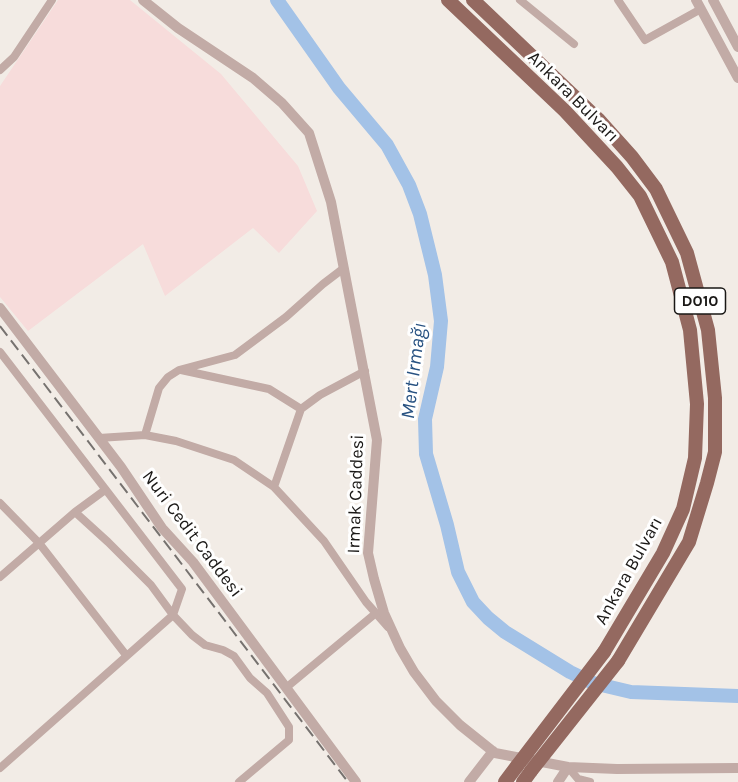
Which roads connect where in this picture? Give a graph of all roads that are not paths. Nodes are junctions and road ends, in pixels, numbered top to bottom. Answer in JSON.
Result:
{"nodes":[{"id":1,"x":52,"y":0,"type":"edge"},
{"id":2,"x":143,"y":0,"type":"edge"},
{"id":3,"x":448,"y":0,"type":"edge"},
{"id":4,"x":473,"y":0,"type":"edge"},
{"id":5,"x":520,"y":0,"type":"edge"},
{"id":6,"x":618,"y":0,"type":"edge"},
{"id":7,"x":713,"y":0,"type":"edge"},
{"id":8,"x":698,"y":4,"type":"edge"},
{"id":9,"x":736,"y":39,"type":"edge"},
{"id":10,"x":574,"y":44,"type":"dead end"},
{"id":11,"x":0,"y":70,"type":"edge"},
{"id":12,"x":738,"y":78,"type":"edge"},
{"id":13,"x":344,"y":268,"type":"junction"},
{"id":14,"x":0,"y":308,"type":"edge"},
{"id":15,"x":0,"y":352,"type":"edge"},
{"id":16,"x":179,"y":370,"type":"junction"},
{"id":17,"x":365,"y":371,"type":"junction"},
{"id":18,"x":302,"y":409,"type":"junction"},
{"id":19,"x":145,"y":435,"type":"junction"},
{"id":20,"x":99,"y":438,"type":"junction"},
{"id":21,"x":274,"y":487,"type":"junction"},
{"id":22,"x":105,"y":490,"type":"junction"},
{"id":23,"x":0,"y":503,"type":"edge"},
{"id":24,"x":75,"y":512,"type":"junction"},
{"id":25,"x":39,"y":543,"type":"junction"},
{"id":26,"x":0,"y":577,"type":"edge"},
{"id":27,"x":376,"y":613,"type":"junction"},
{"id":28,"x":173,"y":615,"type":"junction"},
{"id":29,"x":392,"y":632,"type":"junction"},
{"id":30,"x":126,"y":655,"type":"junction"},
{"id":31,"x":287,"y":687,"type":"junction"},
{"id":32,"x":493,"y":751,"type":"junction"},
{"id":33,"x":568,"y":767,"type":"junction"},
{"id":34,"x":0,"y":768,"type":"edge"},
{"id":35,"x":738,"y":768,"type":"edge"},
{"id":36,"x":527,"y":776,"type":"edge"},
{"id":37,"x":239,"y":782,"type":"edge"},
{"id":38,"x":356,"y":782,"type":"edge"},
{"id":39,"x":469,"y":782,"type":"edge"},
{"id":40,"x":504,"y":782,"type":"edge"},
{"id":41,"x":558,"y":782,"type":"edge"},
{"id":42,"x":590,"y":782,"type":"edge"}],
"edges":[{"from":1,"to":11,"type":"street"},
{"from":2,"to":13,"type":"street","name":"Irmak Caddesi"},
{"from":3,"to":40,"type":"highway","name":"Ankara Bulvarı","number":"D010","bridge":true},
{"from":4,"to":36,"type":"highway","name":"Ankara Bulvarı","number":"D010","bridge":true},
{"from":5,"to":10,"type":"street"},
{"from":6,"to":8,"type":"street"},
{"from":7,"to":9,"type":"street"},
{"from":8,"to":12,"type":"street"},
{"from":13,"to":16,"type":"street"},
{"from":13,"to":17,"type":"street","name":"Irmak Caddesi"},
{"from":14,"to":20,"type":"street","name":"Nuri Cedit Caddesi"},
{"from":15,"to":22,"type":"street"},
{"from":16,"to":18,"type":"street"},
{"from":16,"to":19,"type":"street"},
{"from":17,"to":18,"type":"street"},
{"from":17,"to":29,"type":"street","name":"Irmak Caddesi"},
{"from":18,"to":21,"type":"street"},
{"from":19,"to":20,"type":"street"},
{"from":19,"to":21,"type":"street"},
{"from":20,"to":31,"type":"street","name":"Nuri Cedit Caddesi"},
{"from":21,"to":27,"type":"street"},
{"from":22,"to":24,"type":"street"},
{"from":22,"to":28,"type":"street"},
{"from":23,"to":25,"type":"street"},
{"from":24,"to":25,"type":"street"},
{"from":24,"to":28,"type":"street"},
{"from":25,"to":26,"type":"street"},
{"from":25,"to":30,"type":"street"},
{"from":27,"to":29,"type":"street"},
{"from":27,"to":31,"type":"street"},
{"from":28,"to":30,"type":"street"},
{"from":28,"to":37,"type":"street"},
{"from":29,"to":32,"type":"street","name":"Irmak Caddesi"},
{"from":30,"to":34,"type":"street"},
{"from":31,"to":38,"type":"street","name":"Nuri Cedit Caddesi"},
{"from":32,"to":33,"type":"street","name":"Irmak Caddesi"},
{"from":32,"to":39,"type":"street"},
{"from":33,"to":35,"type":"street","name":"Irmak Caddesi"},
{"from":33,"to":41,"type":"street"},
{"from":33,"to":42,"type":"street"}]}
